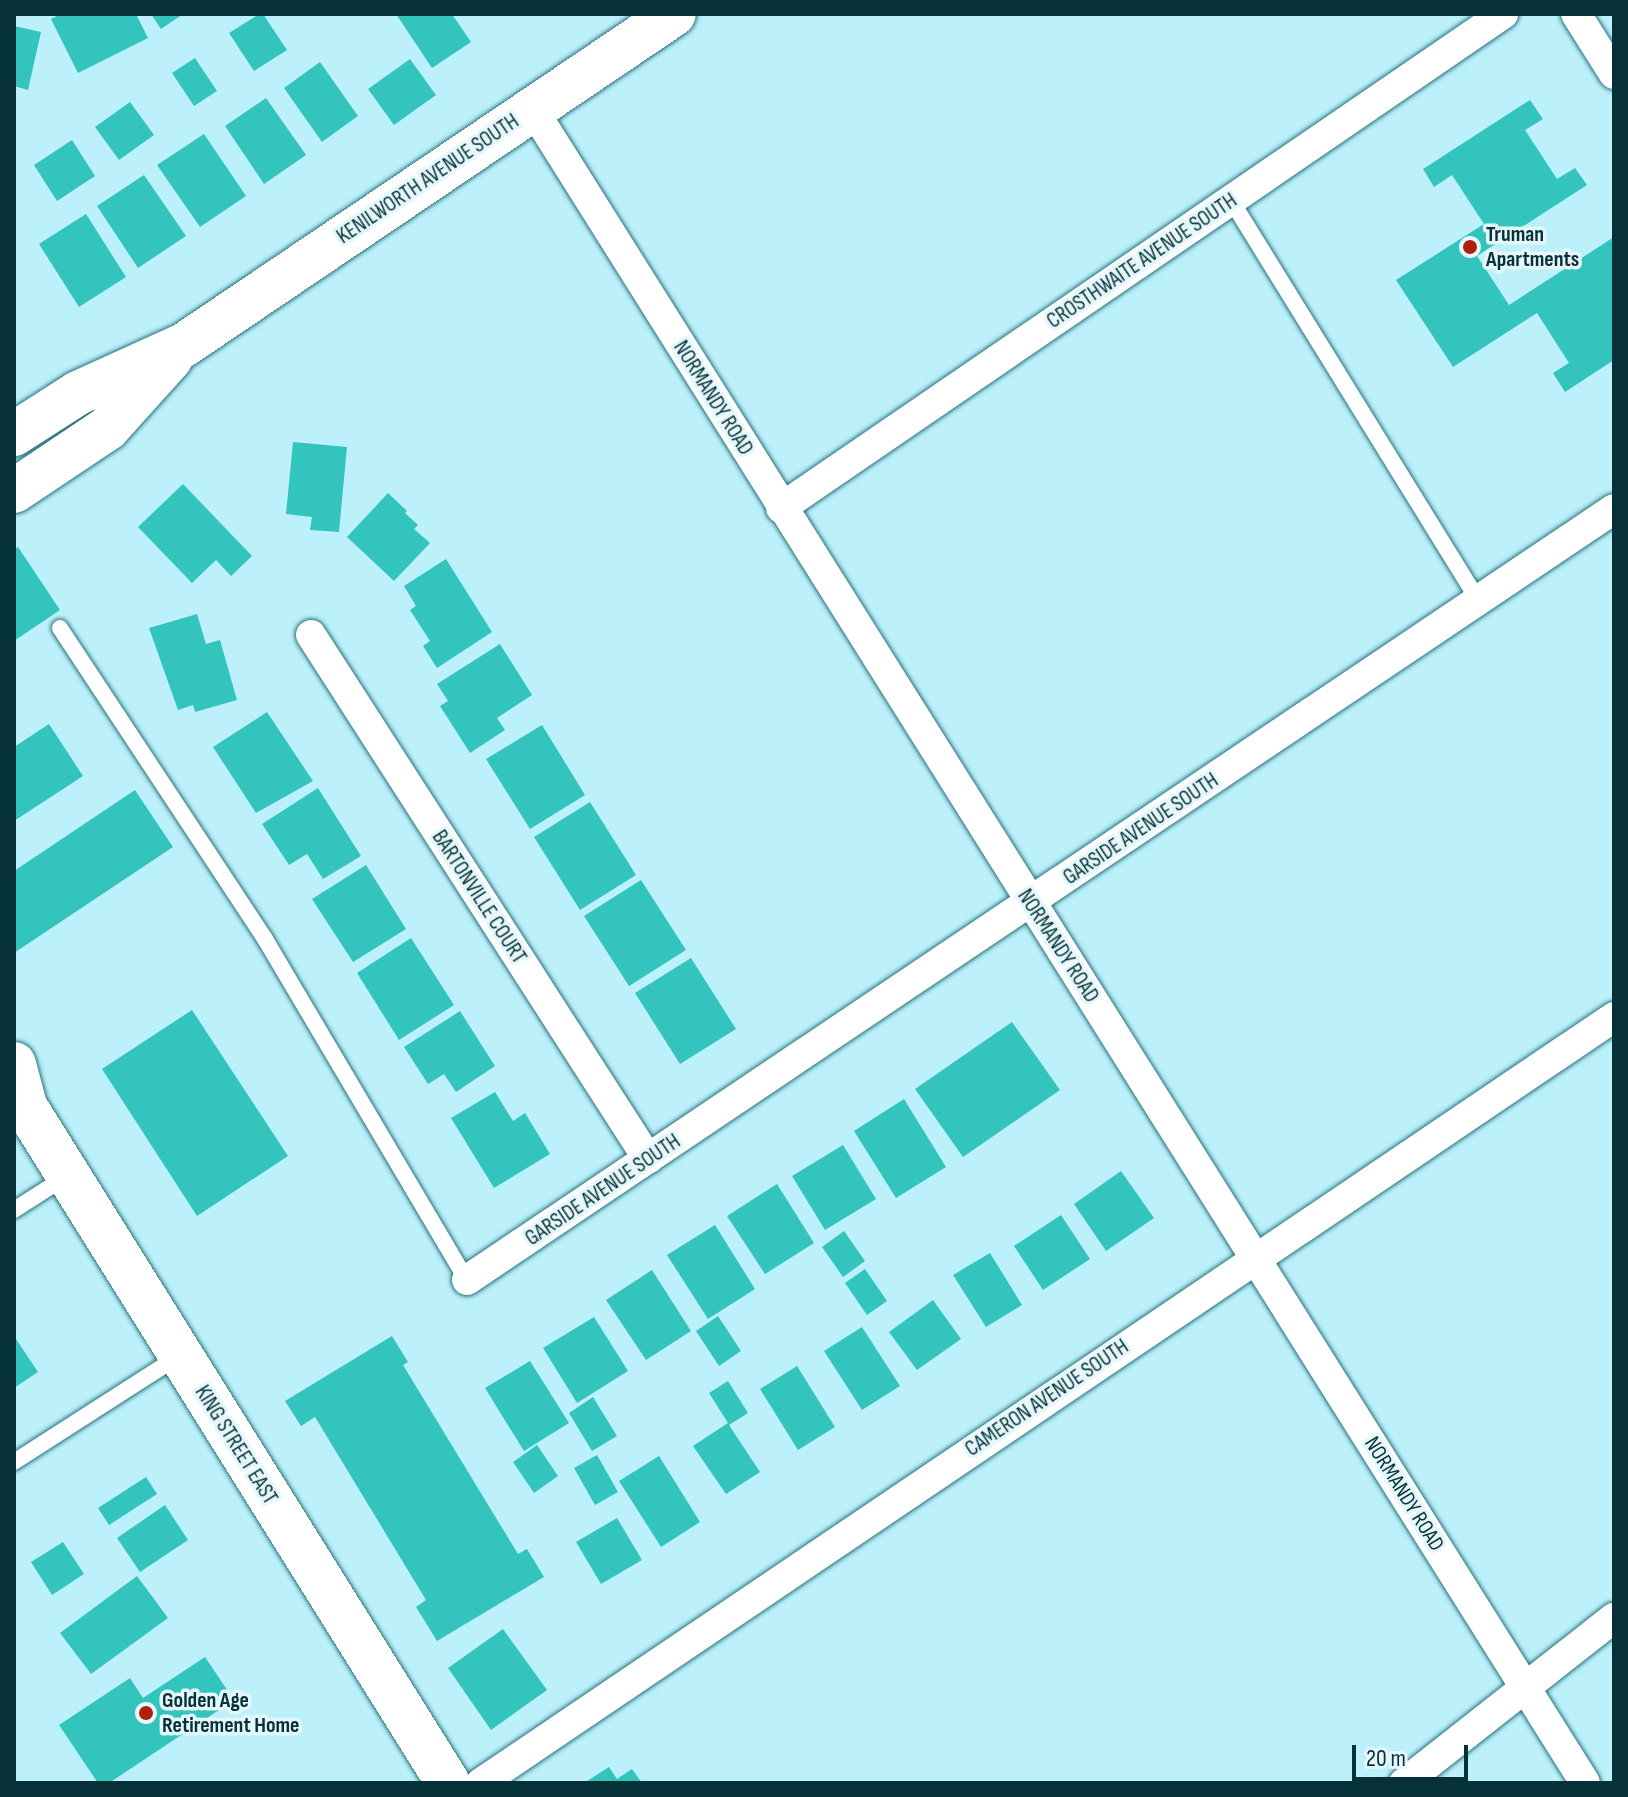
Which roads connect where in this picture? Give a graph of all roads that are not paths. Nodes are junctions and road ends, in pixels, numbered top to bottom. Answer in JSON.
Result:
{"nodes":[{"id":1,"x":674,"y":14,"type":"edge"},
{"id":2,"x":1503,"y":14,"type":"edge"},
{"id":3,"x":1576,"y":14,"type":"edge"},
{"id":4,"x":1614,"y":74,"type":"edge"},
{"id":5,"x":532,"y":108,"type":"junction"},
{"id":6,"x":1231,"y":200,"type":"junction"},
{"id":7,"x":184,"y":345,"type":"junction"},
{"id":8,"x":14,"y":434,"type":"edge"},
{"id":9,"x":14,"y":491,"type":"edge"},
{"id":10,"x":781,"y":508,"type":"junction"},
{"id":11,"x":1614,"y":509,"type":"edge"},
{"id":12,"x":1479,"y":601,"type":"junction"},
{"id":13,"x":60,"y":628,"type":"dead end"},
{"id":14,"x":311,"y":635,"type":"dead end"},
{"id":15,"x":1030,"y":904,"type":"junction"},
{"id":16,"x":1614,"y":1017,"type":"edge"},
{"id":17,"x":14,"y":1064,"type":"edge"},
{"id":18,"x":20,"y":1102,"type":"edge"},
{"id":19,"x":648,"y":1159,"type":"junction"},
{"id":20,"x":68,"y":1176,"type":"junction"},
{"id":21,"x":14,"y":1210,"type":"edge"},
{"id":22,"x":1255,"y":1257,"type":"junction"},
{"id":23,"x":467,"y":1280,"type":"joint"},
{"id":24,"x":180,"y":1355,"type":"junction"},
{"id":25,"x":14,"y":1462,"type":"edge"},
{"id":26,"x":1614,"y":1618,"type":"edge"},
{"id":27,"x":1525,"y":1688,"type":"junction"},
{"id":28,"x":448,"y":1783,"type":"edge"},
{"id":29,"x":481,"y":1783,"type":"edge"},
{"id":30,"x":1404,"y":1783,"type":"edge"},
{"id":31,"x":1585,"y":1783,"type":"edge"}],
"edges":[{"from":1,"to":5,"type":"main road","name":"KENILWORTH AVENUE SOUTH"},
{"from":2,"to":6,"type":"street","name":"CROSTHWAITE AVENUE SOUTH"},
{"from":3,"to":4,"type":"street"},
{"from":5,"to":7,"type":"main road","name":"KENILWORTH AVENUE SOUTH"},
{"from":5,"to":10,"type":"street","name":"NORMANDY ROAD"},
{"from":6,"to":10,"type":"street","name":"CROSTHWAITE AVENUE SOUTH"},
{"from":6,"to":12,"type":"lane"},
{"from":7,"to":8,"type":"main road","name":"KENILWORTH AVENUE SOUTH"},
{"from":7,"to":9,"type":"main road","name":"KENILWORTH AVENUE SOUTH"},
{"from":10,"to":15,"type":"street","name":"NORMANDY ROAD"},
{"from":11,"to":12,"type":"street","name":"GARSIDE AVENUE SOUTH"},
{"from":12,"to":15,"type":"street","name":"GARSIDE AVENUE SOUTH"},
{"from":13,"to":23,"type":"lane"},
{"from":14,"to":19,"type":"street","name":"BARTONVILLE COURT"},
{"from":15,"to":19,"type":"street","name":"GARSIDE AVENUE SOUTH"},
{"from":15,"to":22,"type":"street","name":"NORMANDY ROAD"},
{"from":16,"to":22,"type":"street","name":"CAMERON AVENUE SOUTH"},
{"from":17,"to":18,"type":"main road","name":"KING STREET EAST"},
{"from":18,"to":20,"type":"main road","name":"KING STREET EAST"},
{"from":19,"to":23,"type":"street","name":"GARSIDE AVENUE SOUTH"},
{"from":20,"to":21,"type":"lane"},
{"from":20,"to":24,"type":"main road","name":"KING STREET EAST"},
{"from":22,"to":27,"type":"street","name":"NORMANDY ROAD"},
{"from":22,"to":29,"type":"street","name":"CAMERON AVENUE SOUTH"},
{"from":24,"to":25,"type":"lane"},
{"from":24,"to":28,"type":"main road","name":"KING STREET EAST"},
{"from":26,"to":27,"type":"street"},
{"from":27,"to":30,"type":"street"},
{"from":27,"to":31,"type":"street","name":"NORMANDY ROAD"}]}
